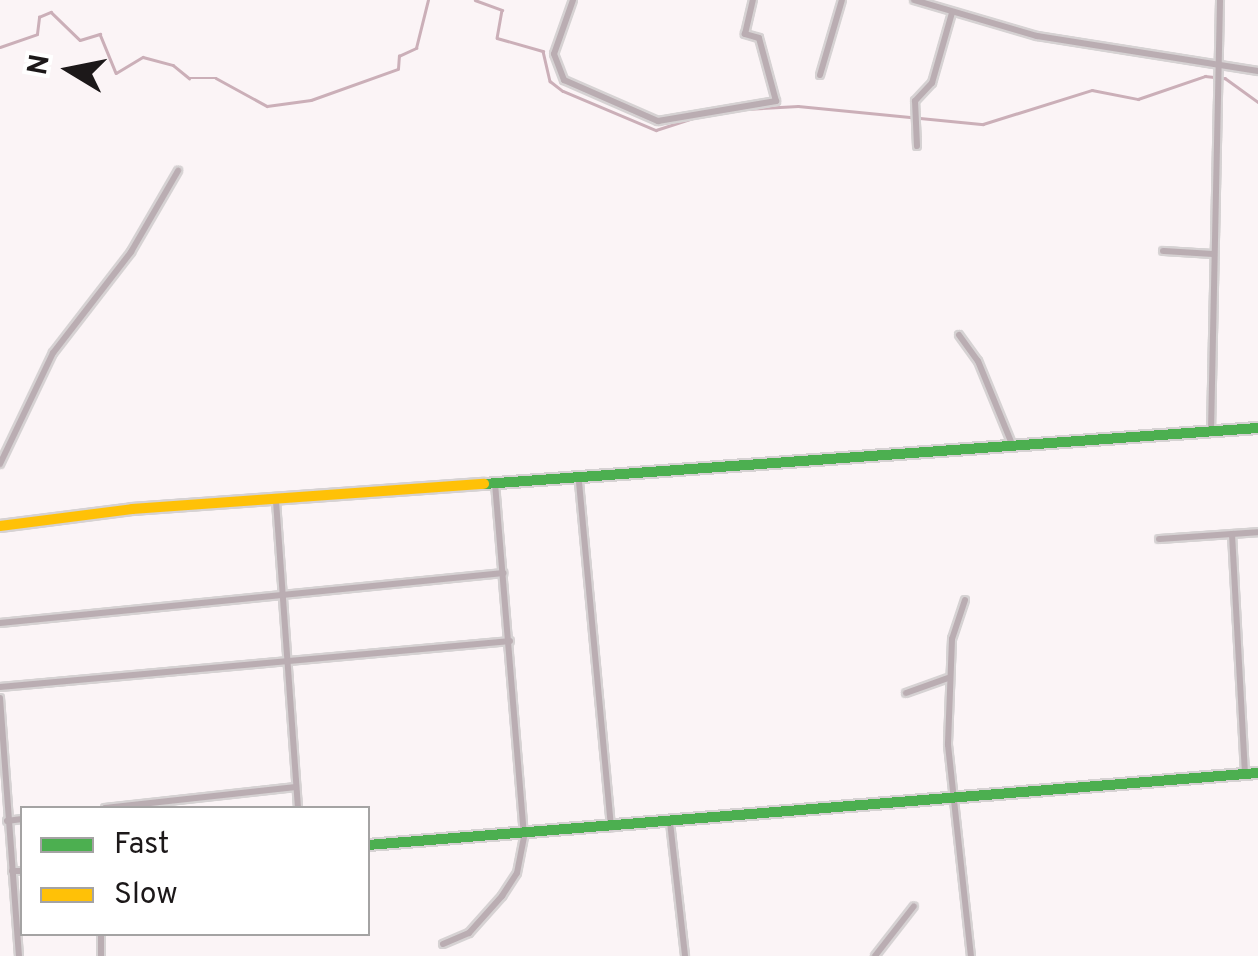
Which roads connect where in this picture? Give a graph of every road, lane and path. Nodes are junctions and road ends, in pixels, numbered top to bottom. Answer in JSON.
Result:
{"nodes":[{"id":1,"x":573,"y":0,"type":"edge"},
{"id":2,"x":753,"y":0,"type":"edge"},
{"id":3,"x":842,"y":0,"type":"edge"},
{"id":4,"x":916,"y":0,"type":"edge"},
{"id":5,"x":1220,"y":0,"type":"edge"},
{"id":6,"x":952,"y":12,"type":"junction"},
{"id":7,"x":1215,"y":68,"type":"junction"},
{"id":8,"x":1258,"y":71,"type":"edge"},
{"id":9,"x":820,"y":75,"type":"dead end"},
{"id":10,"x":916,"y":146,"type":"dead end"},
{"id":11,"x":178,"y":171,"type":"dead end"},
{"id":12,"x":1162,"y":251,"type":"dead end"},
{"id":13,"x":1214,"y":254,"type":"junction"},
{"id":14,"x":959,"y":335,"type":"dead end"},
{"id":15,"x":1258,"y":428,"type":"edge"},
{"id":16,"x":1211,"y":431,"type":"junction"},
{"id":17,"x":1012,"y":444,"type":"junction"},
{"id":18,"x":0,"y":464,"type":"edge"},
{"id":19,"x":579,"y":482,"type":"junction"},
{"id":20,"x":495,"y":485,"type":"junction"},
{"id":21,"x":276,"y":502,"type":"junction"},
{"id":22,"x":0,"y":526,"type":"edge"},
{"id":23,"x":1258,"y":532,"type":"edge"},
{"id":24,"x":1232,"y":534,"type":"junction"},
{"id":25,"x":1159,"y":539,"type":"dead end"},
{"id":26,"x":504,"y":572,"type":"junction"},
{"id":27,"x":280,"y":596,"type":"junction"},
{"id":28,"x":965,"y":600,"type":"dead end"},
{"id":29,"x":0,"y":623,"type":"edge"},
{"id":30,"x":510,"y":641,"type":"junction"},
{"id":31,"x":284,"y":663,"type":"junction"},
{"id":32,"x":948,"y":678,"type":"junction"},
{"id":33,"x":0,"y":687,"type":"edge"},
{"id":34,"x":906,"y":693,"type":"dead end"},
{"id":35,"x":0,"y":698,"type":"edge"},
{"id":36,"x":1258,"y":773,"type":"edge"},
{"id":37,"x":1245,"y":774,"type":"junction"},
{"id":38,"x":296,"y":787,"type":"junction"},
{"id":39,"x":953,"y":794,"type":"junction"},
{"id":40,"x":124,"y":806,"type":"edge"},
{"id":41,"x":298,"y":806,"type":"edge"},
{"id":42,"x":20,"y":819,"type":"edge"},
{"id":43,"x":7,"y":821,"type":"junction"},
{"id":44,"x":670,"y":822,"type":"junction"},
{"id":45,"x":612,"y":829,"type":"junction"},
{"id":46,"x":524,"y":836,"type":"junction"},
{"id":47,"x":370,"y":845,"type":"edge"},
{"id":48,"x":20,"y":870,"type":"edge"},
{"id":49,"x":12,"y":871,"type":"junction"},
{"id":50,"x":914,"y":906,"type":"dead end"},
{"id":51,"x":442,"y":944,"type":"dead end"},
{"id":52,"x":19,"y":956,"type":"edge"},
{"id":53,"x":685,"y":956,"type":"edge"},
{"id":54,"x":874,"y":956,"type":"edge"},
{"id":55,"x":971,"y":956,"type":"edge"}],
"edges":[{"from":1,"to":2,"type":"street"},
{"from":3,"to":9,"type":"street"},
{"from":4,"to":6,"type":"street"},
{"from":5,"to":7,"type":"street"},
{"from":6,"to":7,"type":"street"},
{"from":6,"to":10,"type":"street"},
{"from":7,"to":8,"type":"street"},
{"from":7,"to":13,"type":"street"},
{"from":11,"to":18,"type":"street"},
{"from":12,"to":13,"type":"street"},
{"from":13,"to":16,"type":"street"},
{"from":14,"to":17,"type":"street"},
{"from":15,"to":16,"type":"street"},
{"from":16,"to":17,"type":"street"},
{"from":17,"to":19,"type":"street"},
{"from":19,"to":20,"type":"street"},
{"from":19,"to":45,"type":"street"},
{"from":20,"to":21,"type":"street"},
{"from":20,"to":26,"type":"street"},
{"from":21,"to":22,"type":"street"},
{"from":21,"to":27,"type":"street"},
{"from":23,"to":24,"type":"street"},
{"from":24,"to":25,"type":"street"},
{"from":24,"to":37,"type":"street"},
{"from":26,"to":27,"type":"street"},
{"from":26,"to":30,"type":"street"},
{"from":27,"to":29,"type":"street"},
{"from":27,"to":31,"type":"street"},
{"from":28,"to":32,"type":"street"},
{"from":30,"to":31,"type":"street"},
{"from":30,"to":46,"type":"street"},
{"from":31,"to":33,"type":"street"},
{"from":31,"to":38,"type":"street"},
{"from":32,"to":34,"type":"street"},
{"from":32,"to":39,"type":"street"},
{"from":35,"to":43,"type":"street"},
{"from":36,"to":37,"type":"street"},
{"from":37,"to":39,"type":"street"},
{"from":38,"to":40,"type":"street"},
{"from":38,"to":41,"type":"street"},
{"from":39,"to":44,"type":"street"},
{"from":39,"to":55,"type":"street"},
{"from":42,"to":43,"type":"street"},
{"from":43,"to":49,"type":"street"},
{"from":44,"to":45,"type":"street"},
{"from":44,"to":53,"type":"street"},
{"from":45,"to":46,"type":"street"},
{"from":46,"to":47,"type":"street"},
{"from":46,"to":51,"type":"street"},
{"from":48,"to":49,"type":"street"},
{"from":49,"to":52,"type":"street"},
{"from":50,"to":54,"type":"street"}]}
